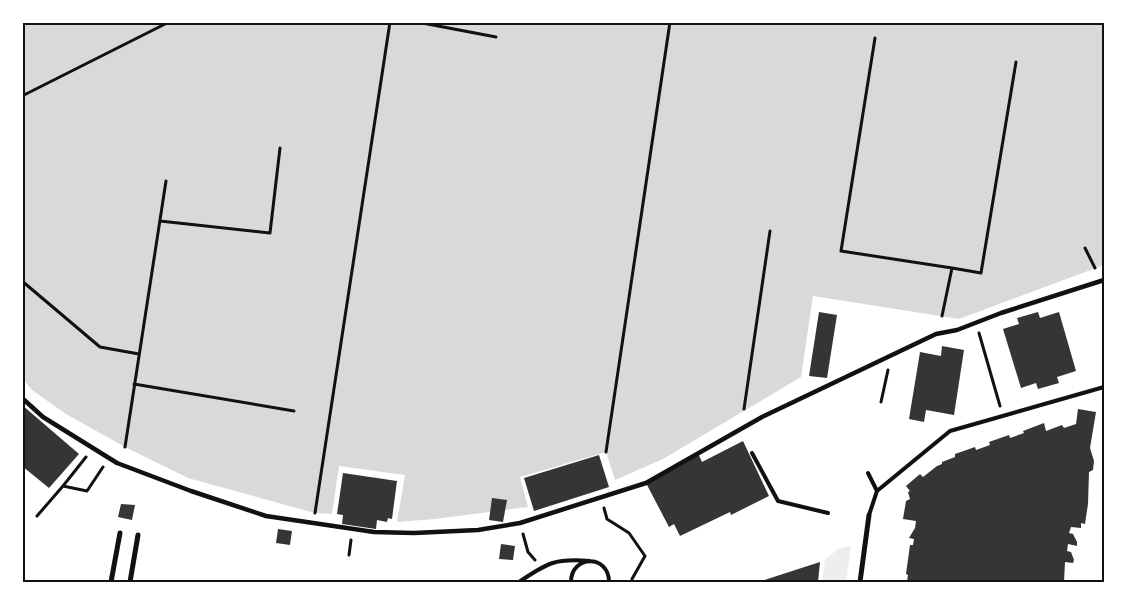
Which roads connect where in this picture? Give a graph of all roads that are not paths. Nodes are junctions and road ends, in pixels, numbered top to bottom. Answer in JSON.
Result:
{"nodes":[{"id":1,"x":1104,"y":280,"type":"edge"},
{"id":2,"x":1104,"y":387,"type":"edge"},
{"id":3,"x":22,"y":398,"type":"edge"},
{"id":4,"x":752,"y":453,"type":"dead end"},
{"id":5,"x":868,"y":473,"type":"dead end"},
{"id":6,"x":876,"y":490,"type":"junction"},
{"id":7,"x":828,"y":514,"type":"dead end"},
{"id":8,"x":869,"y":515,"type":"joint"},
{"id":9,"x":120,"y":533,"type":"dead end"},
{"id":10,"x":138,"y":535,"type":"dead end"},
{"id":11,"x":590,"y":561,"type":"junction"},
{"id":12,"x":111,"y":582,"type":"edge"},
{"id":13,"x":130,"y":582,"type":"edge"},
{"id":14,"x":519,"y":582,"type":"edge"},
{"id":15,"x":571,"y":582,"type":"edge"},
{"id":16,"x":609,"y":582,"type":"edge"},
{"id":17,"x":860,"y":582,"type":"edge"}],
"edges":[{"from":1,"to":3,"type":"street"},
{"from":2,"to":6,"type":"lane"},
{"from":4,"to":7,"type":"lane"},
{"from":5,"to":6,"type":"lane"},
{"from":6,"to":8,"type":"lane"},
{"from":8,"to":17,"type":"street"},
{"from":9,"to":12,"type":"street"},
{"from":10,"to":13,"type":"street"},
{"from":11,"to":14,"type":"lane"},
{"from":11,"to":15,"type":"lane"},
{"from":11,"to":16,"type":"lane"}]}
